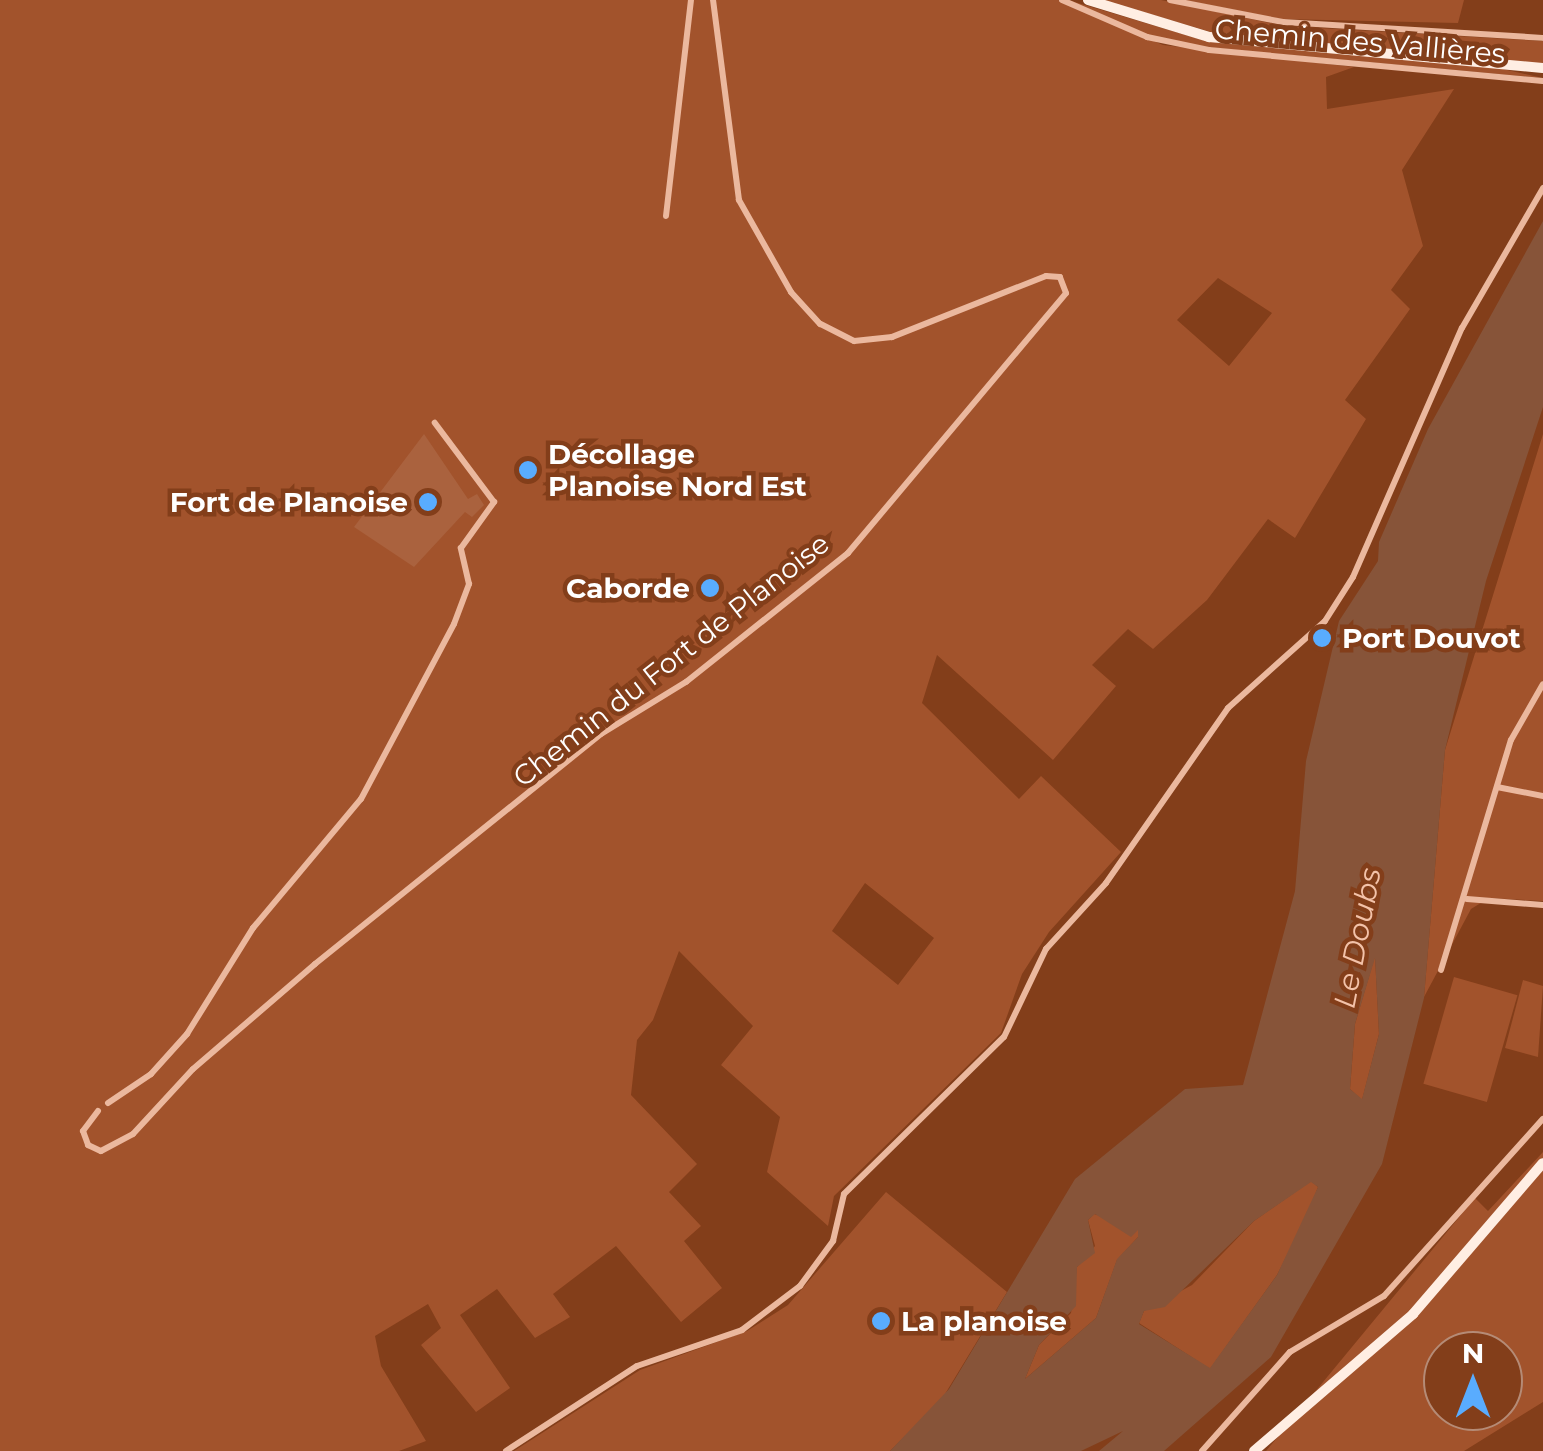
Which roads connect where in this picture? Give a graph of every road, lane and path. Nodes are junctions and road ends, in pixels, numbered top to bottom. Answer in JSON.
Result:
{"nodes":[{"id":1,"x":691,"y":0,"type":"edge"},
{"id":2,"x":714,"y":0,"type":"edge"},
{"id":3,"x":1062,"y":0,"type":"edge"},
{"id":4,"x":1088,"y":0,"type":"edge"},
{"id":5,"x":1170,"y":0,"type":"edge"},
{"id":6,"x":1543,"y":38,"type":"edge"},
{"id":7,"x":1543,"y":68,"type":"edge"},
{"id":8,"x":1543,"y":81,"type":"edge"},
{"id":9,"x":1543,"y":188,"type":"edge"},
{"id":10,"x":666,"y":216,"type":"dead end"},
{"id":11,"x":436,"y":422,"type":"dead end"},
{"id":12,"x":1543,"y":684,"type":"edge"},
{"id":13,"x":1498,"y":787,"type":"junction"},
{"id":14,"x":1543,"y":796,"type":"edge"},
{"id":15,"x":1468,"y":899,"type":"junction"},
{"id":16,"x":1543,"y":906,"type":"edge"},
{"id":17,"x":1441,"y":970,"type":"dead end"},
{"id":18,"x":108,"y":1104,"type":"dead end"},
{"id":19,"x":98,"y":1110,"type":"dead end"},
{"id":20,"x":1543,"y":1119,"type":"edge"},
{"id":21,"x":1543,"y":1163,"type":"edge"},
{"id":22,"x":506,"y":1451,"type":"edge"},
{"id":23,"x":1202,"y":1451,"type":"edge"},
{"id":24,"x":1254,"y":1451,"type":"edge"}],
"edges":[{"from":1,"to":10,"type":"street"},
{"from":2,"to":19,"type":"street","name":"Chemin du Fort de Planoise"},
{"from":3,"to":8,"type":"street","name":"Chemin des Vallières"},
{"from":4,"to":7,"type":"main road"},
{"from":5,"to":6,"type":"street","name":"Chemin des Vallières"},
{"from":9,"to":22,"type":"street"},
{"from":11,"to":18,"type":"street"},
{"from":12,"to":13,"type":"street"},
{"from":13,"to":14,"type":"street"},
{"from":13,"to":15,"type":"street"},
{"from":15,"to":16,"type":"street"},
{"from":15,"to":17,"type":"street"},
{"from":20,"to":23,"type":"street"},
{"from":21,"to":24,"type":"main road"}]}
